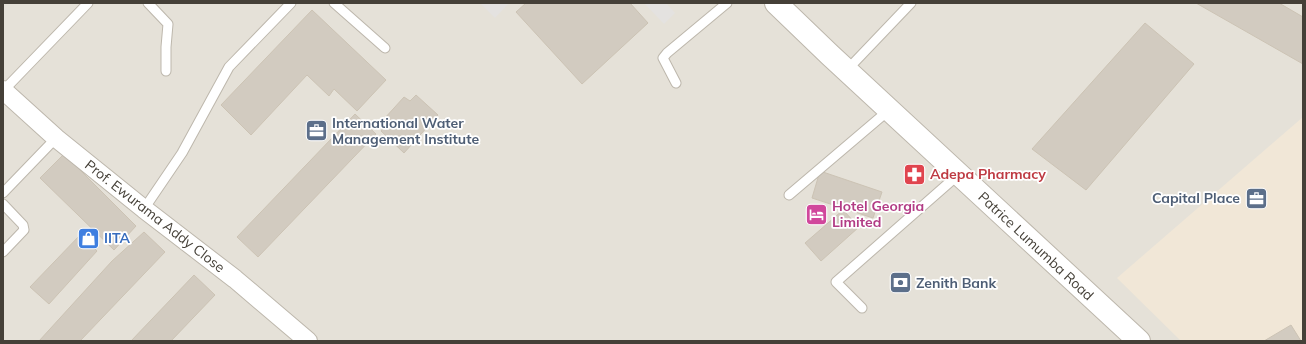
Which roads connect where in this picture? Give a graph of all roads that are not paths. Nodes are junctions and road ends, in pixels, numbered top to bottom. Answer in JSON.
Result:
{"nodes":[{"id":1,"x":88,"y":3,"type":"edge"},
{"id":2,"x":148,"y":3,"type":"edge"},
{"id":3,"x":291,"y":3,"type":"edge"},
{"id":4,"x":334,"y":3,"type":"edge"},
{"id":5,"x":727,"y":3,"type":"edge"},
{"id":6,"x":776,"y":3,"type":"edge"},
{"id":7,"x":911,"y":3,"type":"edge"},
{"id":8,"x":385,"y":48,"type":"dead end"},
{"id":9,"x":847,"y":70,"type":"junction"},
{"id":10,"x":166,"y":71,"type":"dead end"},
{"id":11,"x":676,"y":83,"type":"dead end"},
{"id":12,"x":3,"y":90,"type":"edge"},
{"id":13,"x":889,"y":110,"type":"junction"},
{"id":14,"x":56,"y":138,"type":"junction"},
{"id":15,"x":958,"y":174,"type":"junction"},
{"id":16,"x":3,"y":193,"type":"edge"},
{"id":17,"x":789,"y":195,"type":"dead end"},
{"id":18,"x":3,"y":204,"type":"edge"},
{"id":19,"x":144,"y":209,"type":"junction"},
{"id":20,"x":3,"y":252,"type":"edge"},
{"id":21,"x":862,"y":308,"type":"dead end"},
{"id":22,"x":308,"y":341,"type":"edge"},
{"id":23,"x":1139,"y":341,"type":"edge"}],
"edges":[{"from":1,"to":12,"type":"lane"},
{"from":2,"to":10,"type":"lane"},
{"from":3,"to":19,"type":"lane"},
{"from":4,"to":8,"type":"lane"},
{"from":5,"to":11,"type":"lane"},
{"from":6,"to":9,"type":"street","name":"Patrice Lumumba Road"},
{"from":7,"to":9,"type":"lane"},
{"from":9,"to":13,"type":"street","name":"Patrice Lumumba Road"},
{"from":12,"to":14,"type":"street","name":"Prof. Ewurama Addy Close"},
{"from":13,"to":15,"type":"street","name":"Patrice Lumumba Road"},
{"from":13,"to":17,"type":"lane"},
{"from":14,"to":16,"type":"lane"},
{"from":14,"to":19,"type":"street","name":"Prof. Ewurama Addy Close"},
{"from":15,"to":21,"type":"lane"},
{"from":15,"to":23,"type":"street","name":"Patrice Lumumba Road"},
{"from":18,"to":20,"type":"lane"},
{"from":19,"to":22,"type":"street","name":"Prof. Ewurama Addy Close"}]}
